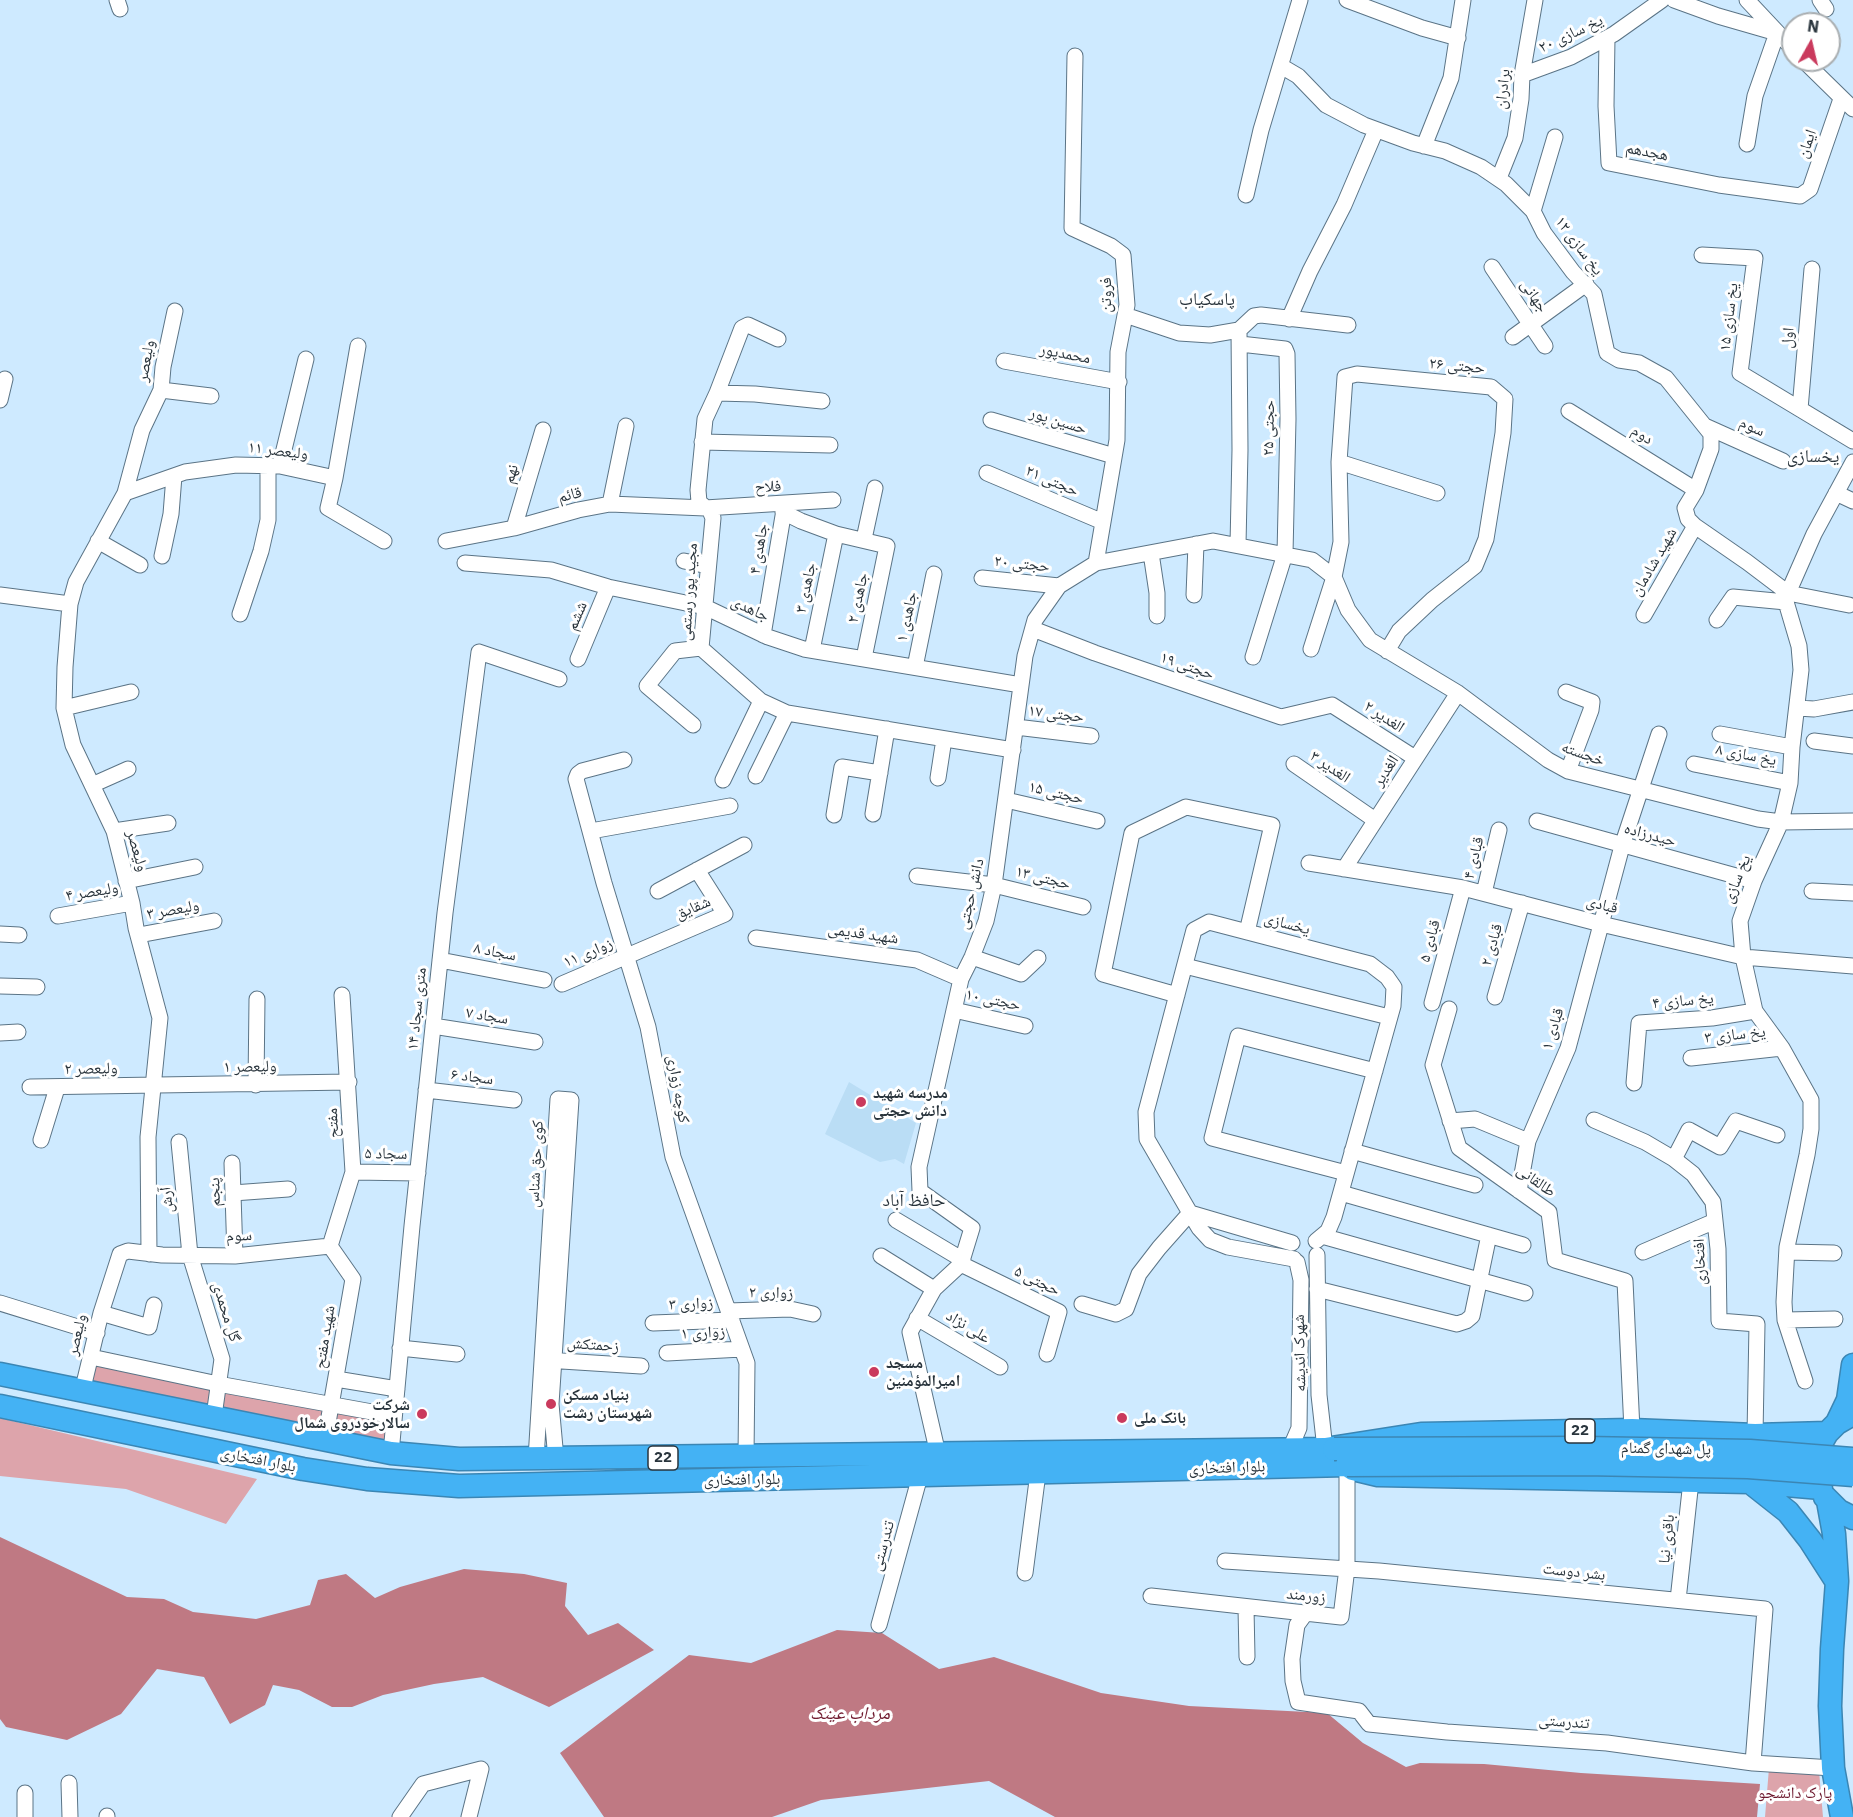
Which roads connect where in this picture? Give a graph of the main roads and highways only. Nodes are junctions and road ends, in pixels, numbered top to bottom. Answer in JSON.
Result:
{"nodes":[{"id":1,"x":1853,"y":1365,"type":"edge"},
{"id":2,"x":0,"y":1374,"type":"edge"},
{"id":3,"x":145,"y":1404,"type":"junction"},
{"id":4,"x":0,"y":1406,"type":"edge"},
{"id":5,"x":1839,"y":1423,"type":"edge"},
{"id":6,"x":251,"y":1425,"type":"junction"},
{"id":7,"x":1656,"y":1431,"type":"junction"},
{"id":8,"x":1755,"y":1435,"type":"junction"},
{"id":9,"x":162,"y":1439,"type":"junction"},
{"id":10,"x":1335,"y":1454,"type":"junction"},
{"id":11,"x":1853,"y":1459,"type":"edge"},
{"id":12,"x":303,"y":1470,"type":"junction"},
{"id":13,"x":1853,"y":1475,"type":"edge"},
{"id":14,"x":1647,"y":1480,"type":"junction"},
{"id":15,"x":1750,"y":1482,"type":"junction"},
{"id":16,"x":1824,"y":1495,"type":"junction"},
{"id":17,"x":1852,"y":1518,"type":"edge"},
{"id":18,"x":1837,"y":1581,"type":"junction"},
{"id":19,"x":1842,"y":1817,"type":"edge"}],
"edges":[{"from":1,"to":5,"type":"highway"},
{"from":2,"to":3,"type":"highway","name":"بلوار افتخاری","number":"22"},
{"from":3,"to":6,"type":"highway","name":"بلوار افتخاری","number":"22"},
{"from":3,"to":9,"type":"highway"},
{"from":4,"to":9,"type":"highway","name":"بلوار افتخاری","number":"22"},
{"from":5,"to":8,"type":"highway","number":"22"},
{"from":5,"to":16,"type":"highway"},
{"from":6,"to":10,"type":"highway","name":"بلوار افتخاری","number":"22"},
{"from":6,"to":12,"type":"highway"},
{"from":7,"to":8,"type":"highway","number":"22"},
{"from":7,"to":10,"type":"highway","number":"22"},
{"from":7,"to":14,"type":"highway"},
{"from":8,"to":15,"type":"highway"},
{"from":9,"to":12,"type":"highway","name":"بلوار افتخاری","number":"22"},
{"from":10,"to":11,"type":"highway","name":"پل شهدای گمنام","bridge":true},
{"from":10,"to":12,"type":"highway","name":"بلوار افتخاری","number":"22"},
{"from":10,"to":13,"type":"highway","name":"پل شهدای گمنام","bridge":true},
{"from":10,"to":14,"type":"highway","number":"22"},
{"from":14,"to":15,"type":"highway","number":"22"},
{"from":15,"to":16,"type":"highway","number":"22"},
{"from":15,"to":18,"type":"highway"},
{"from":16,"to":17,"type":"highway"},
{"from":16,"to":18,"type":"highway"},
{"from":18,"to":19,"type":"highway"}]}
